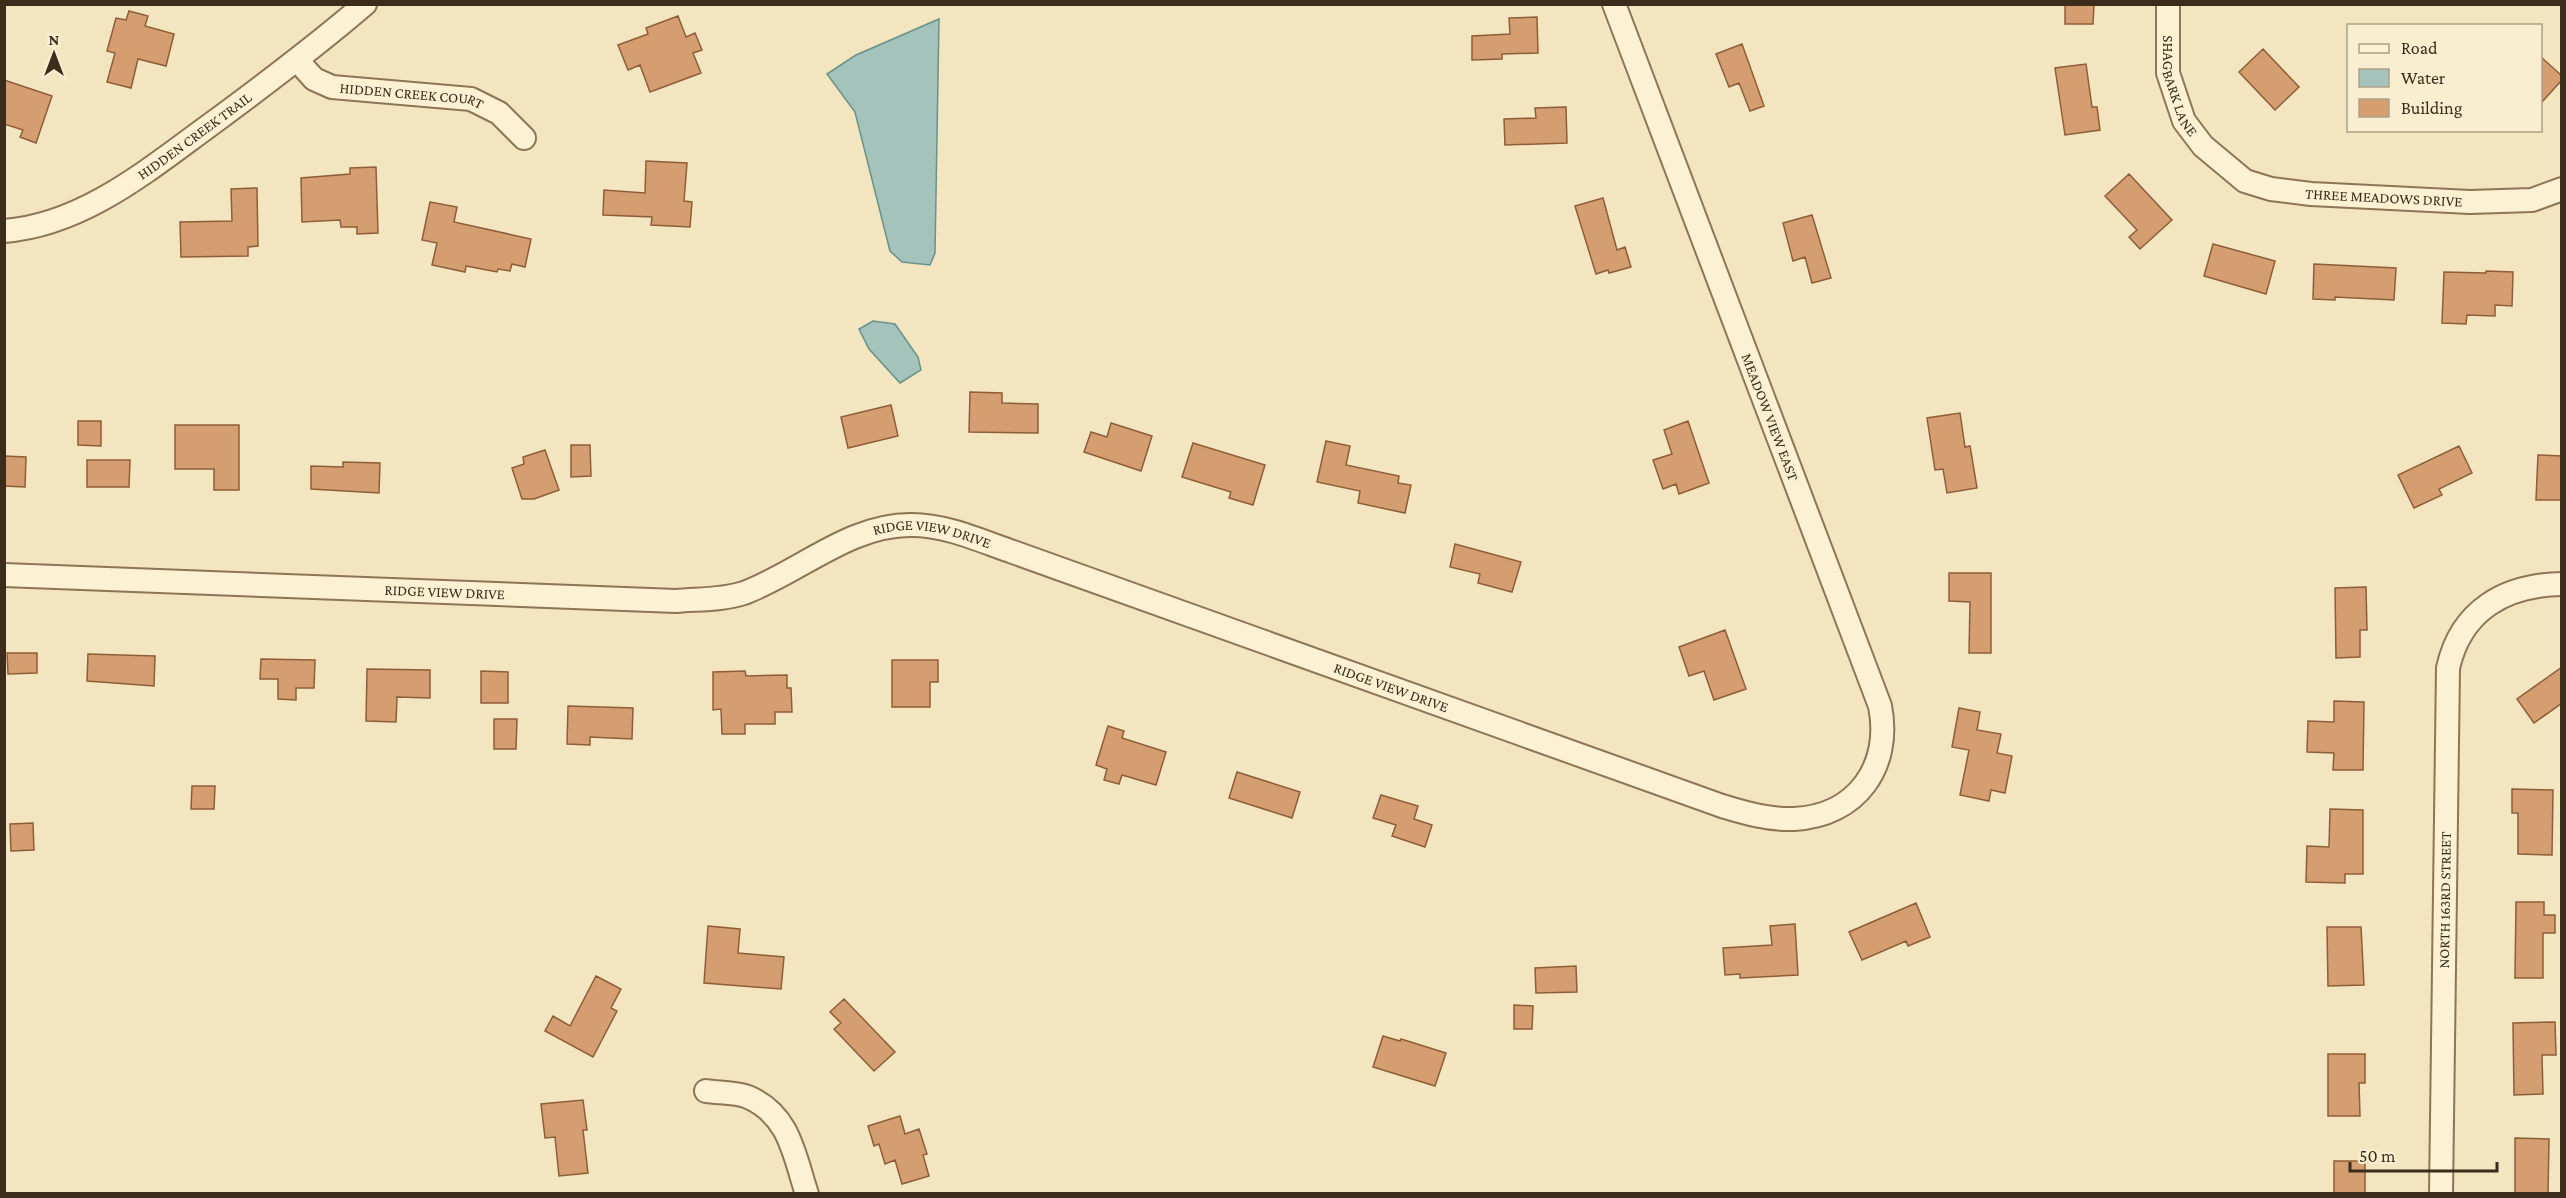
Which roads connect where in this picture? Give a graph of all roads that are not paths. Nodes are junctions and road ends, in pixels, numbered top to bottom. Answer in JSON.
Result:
{"nodes":[{"id":1,"x":365,"y":4,"type":"edge"},
{"id":2,"x":1614,"y":4,"type":"edge"},
{"id":3,"x":2168,"y":4,"type":"edge"},
{"id":4,"x":298,"y":61,"type":"junction"},
{"id":5,"x":524,"y":138,"type":"dead end"},
{"id":6,"x":2216,"y":157,"type":"joint"},
{"id":7,"x":2562,"y":189,"type":"edge"},
{"id":8,"x":4,"y":231,"type":"edge"},
{"id":9,"x":4,"y":575,"type":"edge"},
{"id":10,"x":2562,"y":584,"type":"edge"},
{"id":11,"x":1826,"y":813,"type":"joint"},
{"id":12,"x":706,"y":1091,"type":"dead end"},
{"id":13,"x":807,"y":1194,"type":"edge"},
{"id":14,"x":2441,"y":1194,"type":"edge"}],
"edges":[{"from":1,"to":4,"type":"street","name":"HIDDEN CREEK TRAIL"},
{"from":2,"to":11,"type":"street","name":"MEADOW VIEW EAST"},
{"from":3,"to":6,"type":"street","name":"SHAGBARK LANE"},
{"from":4,"to":5,"type":"street","name":"HIDDEN CREEK COURT"},
{"from":4,"to":8,"type":"street","name":"HIDDEN CREEK TRAIL"},
{"from":6,"to":7,"type":"street","name":"THREE MEADOWS DRIVE"},
{"from":9,"to":11,"type":"street","name":"RIDGE VIEW DRIVE"},
{"from":10,"to":14,"type":"street","name":"NORTH 163RD STREET"},
{"from":12,"to":13,"type":"street"}]}
